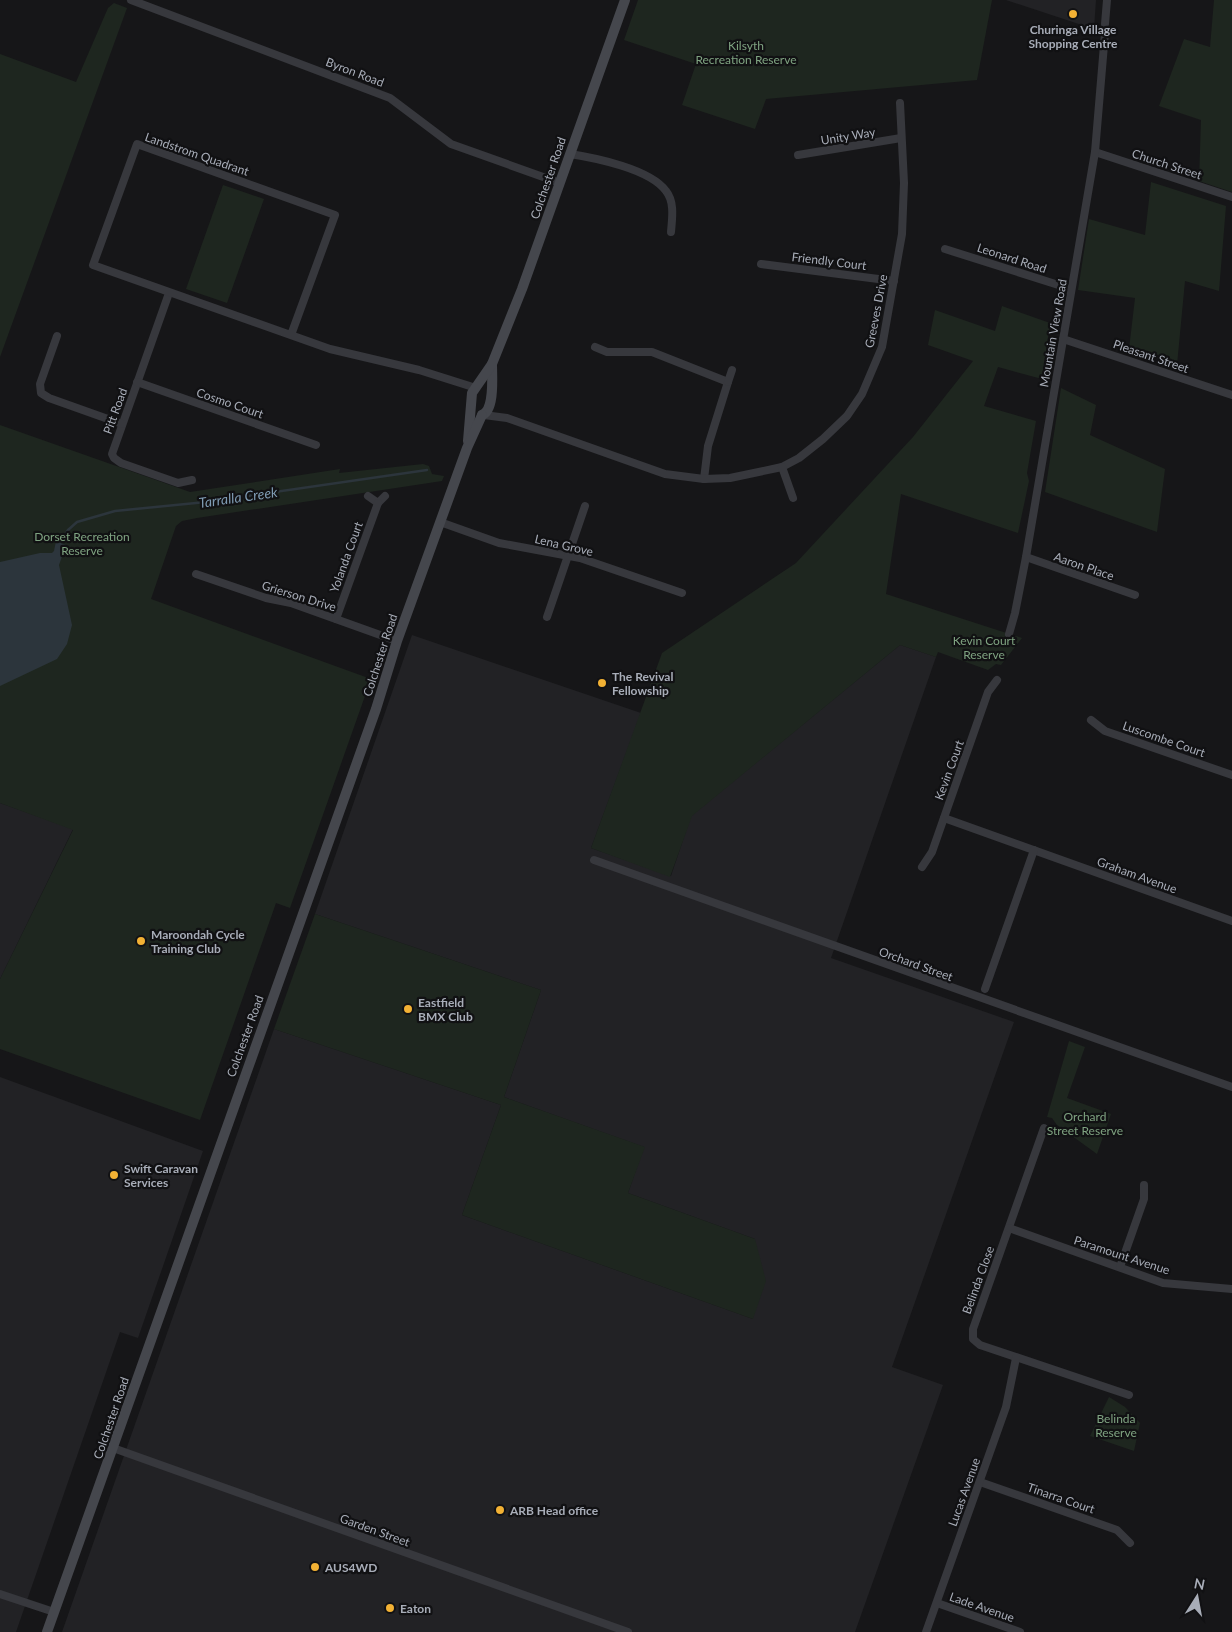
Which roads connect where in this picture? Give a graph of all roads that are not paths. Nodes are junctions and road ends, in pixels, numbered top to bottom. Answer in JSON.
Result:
{"nodes":[{"id":1,"x":131,"y":0,"type":"edge"},
{"id":2,"x":625,"y":0,"type":"edge"},
{"id":3,"x":1107,"y":0,"type":"edge"},
{"id":4,"x":1105,"y":24,"type":"dead end"},
{"id":5,"x":1105,"y":33,"type":"dead end"},
{"id":6,"x":900,"y":103,"type":"dead end"},
{"id":7,"x":901,"y":138,"type":"junction"},
{"id":8,"x":1095,"y":152,"type":"junction"},
{"id":9,"x":570,"y":154,"type":"junction"},
{"id":10,"x":798,"y":155,"type":"dead end"},
{"id":11,"x":560,"y":183,"type":"junction"},
{"id":12,"x":1232,"y":197,"type":"edge"},
{"id":13,"x":671,"y":232,"type":"dead end"},
{"id":14,"x":945,"y":249,"type":"dead end"},
{"id":15,"x":761,"y":264,"type":"dead end"},
{"id":16,"x":894,"y":281,"type":"junction"},
{"id":17,"x":1071,"y":288,"type":"junction"},
{"id":18,"x":168,"y":293,"type":"junction"},
{"id":19,"x":291,"y":335,"type":"junction"},
{"id":20,"x":57,"y":336,"type":"dead end"},
{"id":21,"x":1063,"y":339,"type":"junction"},
{"id":22,"x":594,"y":347,"type":"dead end"},
{"id":23,"x":492,"y":364,"type":"junction"},
{"id":24,"x":732,"y":370,"type":"dead end"},
{"id":25,"x":137,"y":382,"type":"junction"},
{"id":26,"x":728,"y":382,"type":"junction"},
{"id":27,"x":475,"y":391,"type":"junction"},
{"id":28,"x":1232,"y":395,"type":"edge"},
{"id":29,"x":490,"y":400,"type":"junction"},
{"id":30,"x":472,"y":409,"type":"junction"},
{"id":31,"x":483,"y":415,"type":"junction"},
{"id":32,"x":508,"y":418,"type":"junction"},
{"id":33,"x":122,"y":424,"type":"junction"},
{"id":34,"x":316,"y":445,"type":"dead end"},
{"id":35,"x":467,"y":448,"type":"junction"},
{"id":36,"x":782,"y":467,"type":"junction"},
{"id":37,"x":704,"y":479,"type":"junction"},
{"id":38,"x":192,"y":480,"type":"dead end"},
{"id":39,"x":368,"y":496,"type":"dead end"},
{"id":40,"x":385,"y":496,"type":"dead end"},
{"id":41,"x":793,"y":498,"type":"dead end"},
{"id":42,"x":378,"y":503,"type":"junction"},
{"id":43,"x":585,"y":506,"type":"dead end"},
{"id":44,"x":440,"y":522,"type":"junction"},
{"id":45,"x":568,"y":555,"type":"junction"},
{"id":46,"x":1026,"y":557,"type":"junction"},
{"id":47,"x":196,"y":574,"type":"dead end"},
{"id":48,"x":682,"y":593,"type":"dead end"},
{"id":49,"x":1135,"y":596,"type":"dead end"},
{"id":50,"x":547,"y":617,"type":"dead end"},
{"id":51,"x":336,"y":619,"type":"junction"},
{"id":52,"x":1009,"y":634,"type":"dead end"},
{"id":53,"x":396,"y":641,"type":"junction"},
{"id":54,"x":997,"y":680,"type":"dead end"},
{"id":55,"x":1090,"y":720,"type":"dead end"},
{"id":56,"x":1232,"y":775,"type":"edge"},
{"id":57,"x":944,"y":818,"type":"junction"},
{"id":58,"x":1034,"y":850,"type":"junction"},
{"id":59,"x":594,"y":860,"type":"dead end"},
{"id":60,"x":922,"y":867,"type":"dead end"},
{"id":61,"x":1232,"y":921,"type":"edge"},
{"id":62,"x":985,"y":989,"type":"dead end"},
{"id":63,"x":1232,"y":1087,"type":"edge"},
{"id":64,"x":1044,"y":1128,"type":"dead end"},
{"id":65,"x":1144,"y":1184,"type":"dead end"},
{"id":66,"x":1009,"y":1228,"type":"junction"},
{"id":67,"x":1120,"y":1267,"type":"junction"},
{"id":68,"x":1232,"y":1289,"type":"edge"},
{"id":69,"x":1016,"y":1358,"type":"junction"},
{"id":70,"x":1129,"y":1395,"type":"dead end"},
{"id":71,"x":113,"y":1448,"type":"junction"},
{"id":72,"x":980,"y":1482,"type":"junction"},
{"id":73,"x":1130,"y":1543,"type":"dead end"},
{"id":74,"x":0,"y":1594,"type":"edge"},
{"id":75,"x":937,"y":1603,"type":"junction"},
{"id":76,"x":54,"y":1612,"type":"junction"},
{"id":77,"x":46,"y":1632,"type":"edge"},
{"id":78,"x":628,"y":1632,"type":"edge"},
{"id":79,"x":926,"y":1632,"type":"edge"},
{"id":80,"x":1020,"y":1632,"type":"edge"}],
"edges":[{"from":1,"to":11,"type":"street","name":"Byron Road"},
{"from":2,"to":9,"type":"main road","name":"Colchester Road"},
{"from":3,"to":4,"type":"street"},
{"from":5,"to":8,"type":"street","name":"Mountain View Road"},
{"from":6,"to":7,"type":"street","name":"Greeves Drive"},
{"from":7,"to":10,"type":"street","name":"Unity Way"},
{"from":7,"to":16,"type":"street","name":"Greeves Drive"},
{"from":8,"to":12,"type":"street","name":"Church Street"},
{"from":8,"to":17,"type":"street","name":"Mountain View Road"},
{"from":9,"to":11,"type":"main road","name":"Colchester Road"},
{"from":9,"to":13,"type":"street"},
{"from":11,"to":23,"type":"main road","name":"Colchester Road"},
{"from":14,"to":17,"type":"street","name":"Leonard Road"},
{"from":15,"to":16,"type":"street","name":"Friendly Court"},
{"from":16,"to":36,"type":"street","name":"Greeves Drive"},
{"from":17,"to":21,"type":"street","name":"Mountain View Road"},
{"from":18,"to":19,"type":"street","name":"Landstrom Quadrant"},
{"from":18,"to":19,"type":"street","name":"Landstrom Quadrant"},
{"from":18,"to":25,"type":"street","name":"Pitt Road"},
{"from":19,"to":27,"type":"street","name":"Landstrom Quadrant"},
{"from":20,"to":33,"type":"street"},
{"from":21,"to":28,"type":"street","name":"Pleasant Street"},
{"from":21,"to":46,"type":"street","name":"Mountain View Road"},
{"from":22,"to":26,"type":"street"},
{"from":23,"to":27,"type":"main road","name":"Colchester Road"},
{"from":23,"to":29,"type":"main road","name":"Colchester Road"},
{"from":24,"to":26,"type":"street"},
{"from":25,"to":33,"type":"street","name":"Pitt Road"},
{"from":25,"to":34,"type":"street","name":"Cosmo Court"},
{"from":26,"to":37,"type":"street"},
{"from":27,"to":29,"type":"main road"},
{"from":27,"to":30,"type":"main road","name":"Colchester Road"},
{"from":29,"to":31,"type":"main road","name":"Colchester Road"},
{"from":29,"to":32,"type":"street","name":"Greeves Drive"},
{"from":30,"to":31,"type":"main road"},
{"from":30,"to":35,"type":"main road","name":"Colchester Road"},
{"from":31,"to":32,"type":"street","name":"Greeves Drive"},
{"from":31,"to":35,"type":"main road","name":"Colchester Road"},
{"from":32,"to":37,"type":"street","name":"Greeves Drive"},
{"from":33,"to":38,"type":"street","name":"Pitt Road"},
{"from":35,"to":44,"type":"main road","name":"Colchester Road"},
{"from":36,"to":37,"type":"street","name":"Greeves Drive"},
{"from":36,"to":41,"type":"street"},
{"from":39,"to":42,"type":"street"},
{"from":40,"to":42,"type":"street","name":"Yolanda Court"},
{"from":42,"to":51,"type":"street","name":"Yolanda Court"},
{"from":43,"to":45,"type":"street"},
{"from":44,"to":45,"type":"street","name":"Lena Grove"},
{"from":44,"to":53,"type":"main road","name":"Colchester Road"},
{"from":45,"to":48,"type":"street","name":"Lena Grove"},
{"from":45,"to":50,"type":"street"},
{"from":46,"to":49,"type":"street","name":"Aaron Place"},
{"from":46,"to":52,"type":"street","name":"Mountain View Road"},
{"from":47,"to":51,"type":"street","name":"Grierson Drive"},
{"from":51,"to":53,"type":"street","name":"Grierson Drive"},
{"from":53,"to":71,"type":"main road","name":"Colchester Road"},
{"from":54,"to":57,"type":"street","name":"Kevin Court"},
{"from":55,"to":56,"type":"street","name":"Luscombe Court"},
{"from":57,"to":58,"type":"street","name":"Graham Avenue"},
{"from":57,"to":60,"type":"street","name":"Kevin Court"},
{"from":58,"to":61,"type":"street","name":"Graham Avenue"},
{"from":58,"to":62,"type":"street"},
{"from":59,"to":63,"type":"street","name":"Orchard Street"},
{"from":64,"to":66,"type":"street","name":"Belinda Close"},
{"from":65,"to":67,"type":"street"},
{"from":66,"to":67,"type":"street","name":"Paramount Avenue"},
{"from":66,"to":69,"type":"street","name":"Belinda Close"},
{"from":67,"to":68,"type":"street","name":"Paramount Avenue"},
{"from":69,"to":70,"type":"street","name":"Belinda Close"},
{"from":69,"to":72,"type":"street","name":"Lucas Avenue"},
{"from":71,"to":76,"type":"main road","name":"Colchester Road"},
{"from":71,"to":78,"type":"street","name":"Garden Street"},
{"from":72,"to":73,"type":"street","name":"Tinarra Court"},
{"from":72,"to":75,"type":"street","name":"Lucas Avenue"},
{"from":74,"to":76,"type":"street"},
{"from":75,"to":79,"type":"street","name":"Lucas Avenue"},
{"from":75,"to":80,"type":"street","name":"Lade Avenue"},
{"from":76,"to":77,"type":"main road","name":"Colchester Road"}]}
